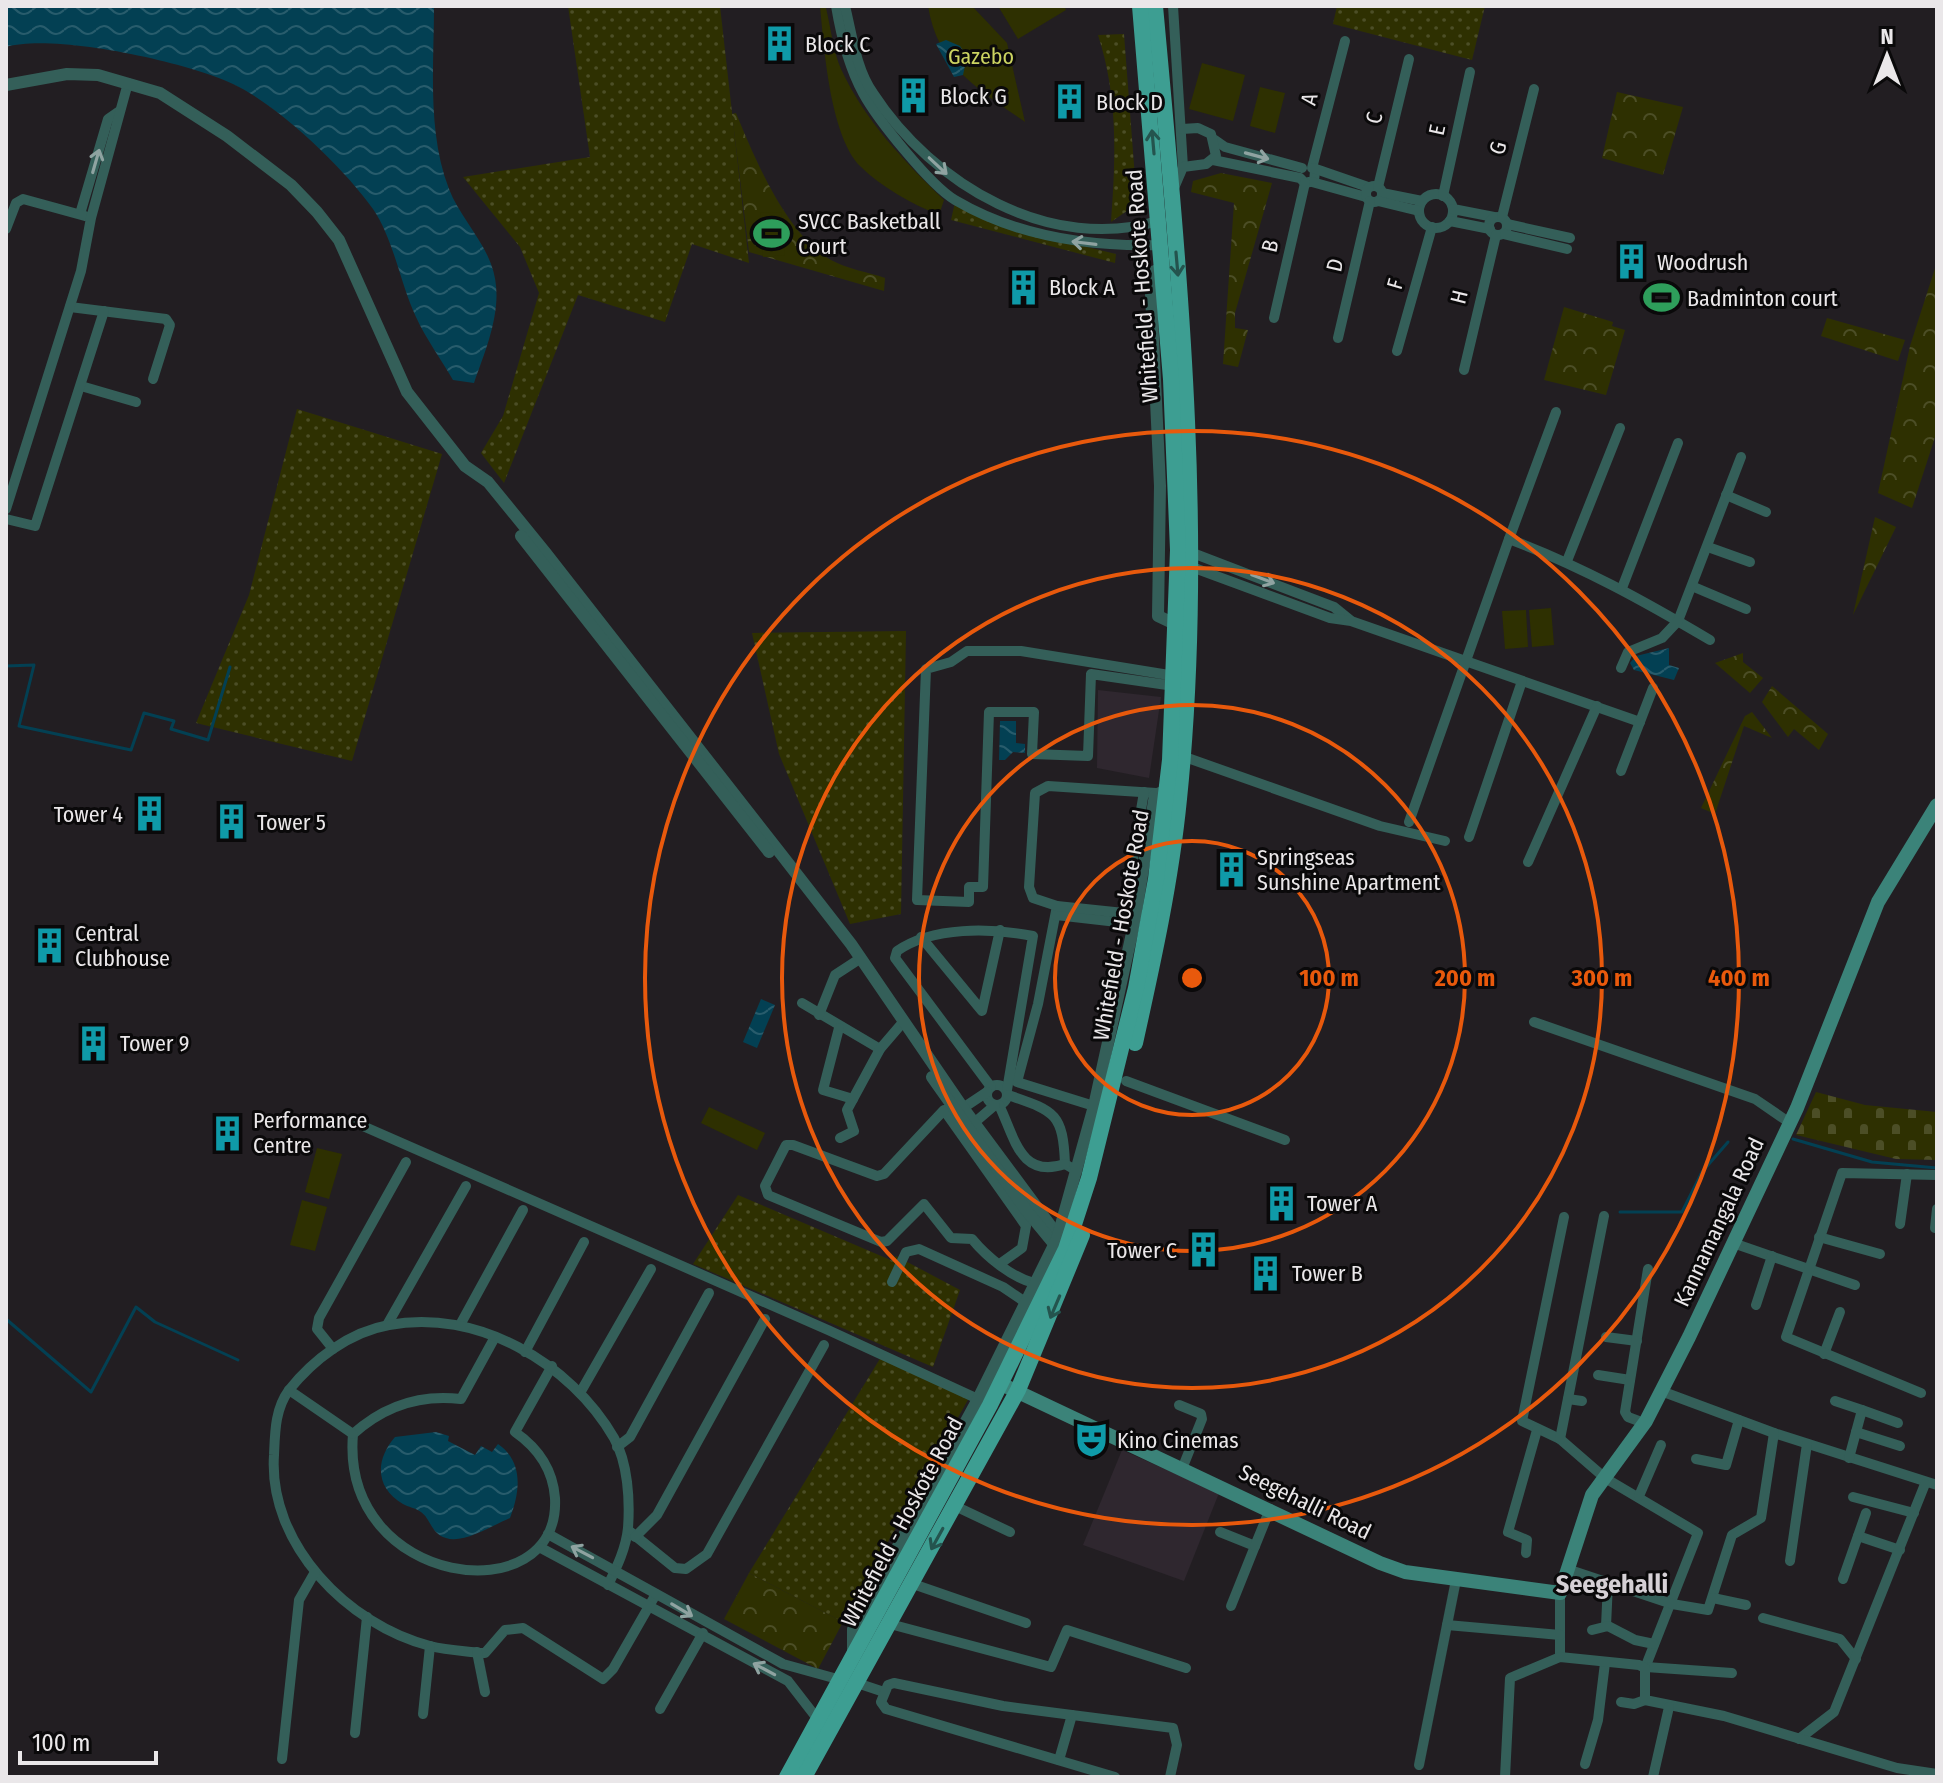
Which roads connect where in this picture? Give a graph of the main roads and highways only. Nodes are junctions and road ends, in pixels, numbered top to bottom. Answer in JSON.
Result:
{"nodes":[{"id":1,"x":1140,"y":6,"type":"edge"},
{"id":2,"x":1155,"y":6,"type":"edge"},
{"id":3,"x":1181,"y":428,"type":"junction"},
{"id":4,"x":1937,"y":805,"type":"edge"},
{"id":5,"x":1064,"y":1252,"type":"junction"},
{"id":6,"x":1001,"y":1384,"type":"junction"},
{"id":7,"x":1018,"y":1390,"type":"junction"},
{"id":8,"x":1560,"y":1593,"type":"joint"},
{"id":9,"x":849,"y":1682,"type":"junction"},
{"id":10,"x":787,"y":1777,"type":"edge"},
{"id":11,"x":804,"y":1777,"type":"edge"}],
"edges":[{"from":3,"to":1,"type":"main road","name":"Whitefield - Hoskote Road","one_way":true},
{"from":2,"to":3,"type":"main road","name":"Whitefield - Hoskote Road","one_way":true},
{"from":3,"to":5,"type":"main road","name":"Whitefield - Hoskote Road"},
{"from":3,"to":5,"type":"main road","name":"Whitefield - Hoskote Road"},
{"from":4,"to":8,"type":"main road","name":"Kannamangala Road"},
{"from":5,"to":6,"type":"main road","name":"Whitefield - Hoskote Road"},
{"from":5,"to":7,"type":"main road","name":"Whitefield - Hoskote Road","one_way":true},
{"from":6,"to":7,"type":"main road","name":"Seegehalli Road"},
{"from":6,"to":9,"type":"main road","name":"Whitefield - Hoskote Road"},
{"from":7,"to":8,"type":"main road","name":"Seegehalli Road"},
{"from":7,"to":9,"type":"main road","name":"Whitefield - Hoskote Road","one_way":true},
{"from":9,"to":10,"type":"main road","name":"Whitefield - Hoskote Road"},
{"from":9,"to":11,"type":"main road","name":"Whitefield - Hoskote Road"}]}
